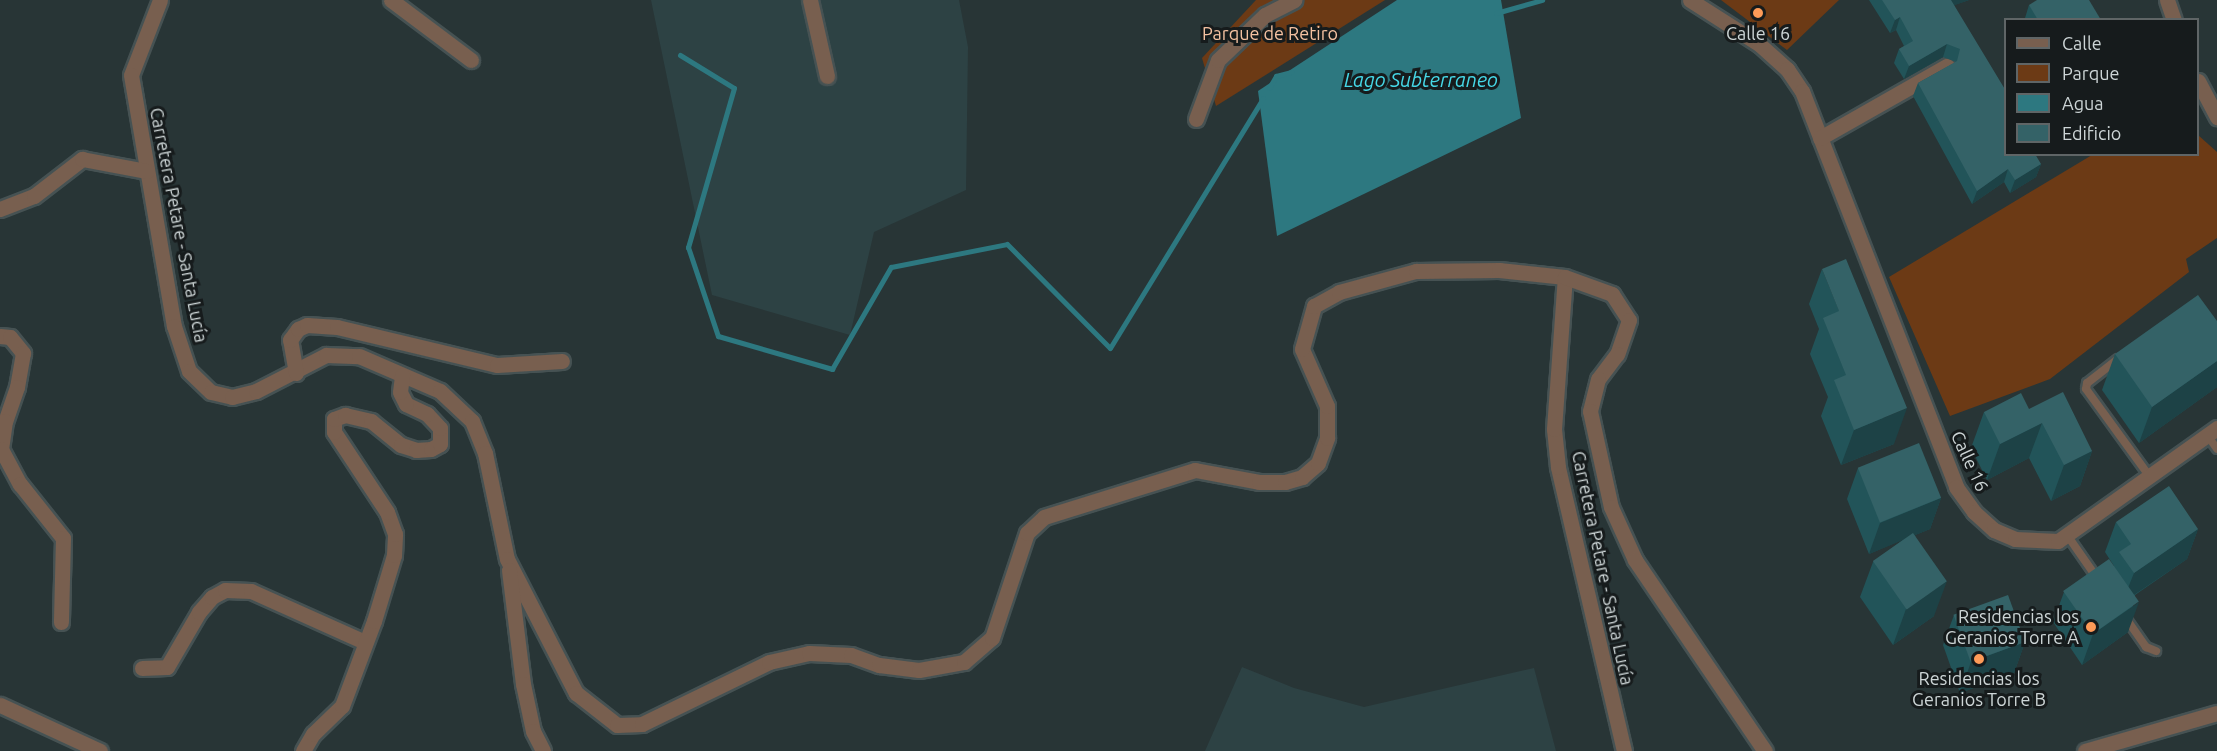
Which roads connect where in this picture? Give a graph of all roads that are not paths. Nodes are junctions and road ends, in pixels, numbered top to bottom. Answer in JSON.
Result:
{"nodes":[{"id":1,"x":160,"y":0,"type":"edge"},
{"id":2,"x":391,"y":0,"type":"edge"},
{"id":3,"x":810,"y":0,"type":"edge"},
{"id":4,"x":1294,"y":0,"type":"edge"},
{"id":5,"x":1690,"y":0,"type":"edge"},
{"id":6,"x":2167,"y":0,"type":"edge"},
{"id":7,"x":2173,"y":18,"type":"edge"},
{"id":8,"x":471,"y":60,"type":"dead end"},
{"id":9,"x":1947,"y":66,"type":"edge"},
{"id":10,"x":827,"y":76,"type":"dead end"},
{"id":11,"x":2199,"y":83,"type":"edge"},
{"id":12,"x":2217,"y":117,"type":"edge"},
{"id":13,"x":1196,"y":119,"type":"dead end"},
{"id":14,"x":1820,"y":138,"type":"junction"},
{"id":15,"x":147,"y":171,"type":"junction"},
{"id":16,"x":0,"y":209,"type":"edge"},
{"id":17,"x":1565,"y":277,"type":"junction"},
{"id":18,"x":0,"y":336,"type":"edge"},
{"id":19,"x":2125,"y":354,"type":"edge"},
{"id":20,"x":562,"y":361,"type":"dead end"},
{"id":21,"x":296,"y":373,"type":"junction"},
{"id":22,"x":402,"y":375,"type":"junction"},
{"id":23,"x":2212,"y":432,"type":"edge"},
{"id":24,"x":2217,"y":449,"type":"edge"},
{"id":25,"x":2150,"y":477,"type":"junction"},
{"id":26,"x":2067,"y":535,"type":"junction"},
{"id":27,"x":507,"y":559,"type":"junction"},
{"id":28,"x":2105,"y":589,"type":"edge"},
{"id":29,"x":2117,"y":606,"type":"edge"},
{"id":30,"x":61,"y":622,"type":"dead end"},
{"id":31,"x":366,"y":642,"type":"junction"},
{"id":32,"x":2156,"y":651,"type":"dead end"},
{"id":33,"x":142,"y":668,"type":"dead end"},
{"id":34,"x":0,"y":705,"type":"edge"},
{"id":35,"x":2217,"y":713,"type":"edge"},
{"id":36,"x":100,"y":751,"type":"edge"},
{"id":37,"x":303,"y":751,"type":"edge"},
{"id":38,"x":543,"y":751,"type":"edge"},
{"id":39,"x":1624,"y":751,"type":"edge"},
{"id":40,"x":1765,"y":751,"type":"edge"},
{"id":41,"x":2085,"y":751,"type":"edge"}],
"edges":[{"from":1,"to":15,"type":"street","name":"Carretera Petare - Santa Lucía"},
{"from":2,"to":8,"type":"street"},
{"from":3,"to":10,"type":"street"},
{"from":4,"to":13,"type":"street"},
{"from":5,"to":14,"type":"street","name":"Calle 16"},
{"from":6,"to":7,"type":"street"},
{"from":9,"to":14,"type":"street"},
{"from":11,"to":12,"type":"street"},
{"from":14,"to":26,"type":"street","name":"Calle 16"},
{"from":15,"to":16,"type":"street"},
{"from":15,"to":21,"type":"street","name":"Carretera Petare - Santa Lucía"},
{"from":17,"to":27,"type":"street","name":"Carretera Petare - Santa Lucía"},
{"from":17,"to":39,"type":"street","name":"Carretera Petare - Santa Lucía"},
{"from":17,"to":40,"type":"street"},
{"from":18,"to":30,"type":"street"},
{"from":19,"to":25,"type":"lane"},
{"from":20,"to":21,"type":"street"},
{"from":21,"to":22,"type":"street","name":"Carretera Petare - Santa Lucía"},
{"from":22,"to":27,"type":"street","name":"Carretera Petare - Santa Lucía"},
{"from":22,"to":31,"type":"street"},
{"from":23,"to":24,"type":"lane"},
{"from":23,"to":25,"type":"street","name":"Calle 16"},
{"from":25,"to":26,"type":"street","name":"Calle 16"},
{"from":26,"to":28,"type":"lane"},
{"from":27,"to":38,"type":"street"},
{"from":29,"to":32,"type":"lane"},
{"from":31,"to":33,"type":"street"},
{"from":31,"to":37,"type":"street"},
{"from":34,"to":36,"type":"street"},
{"from":35,"to":41,"type":"street"}]}
